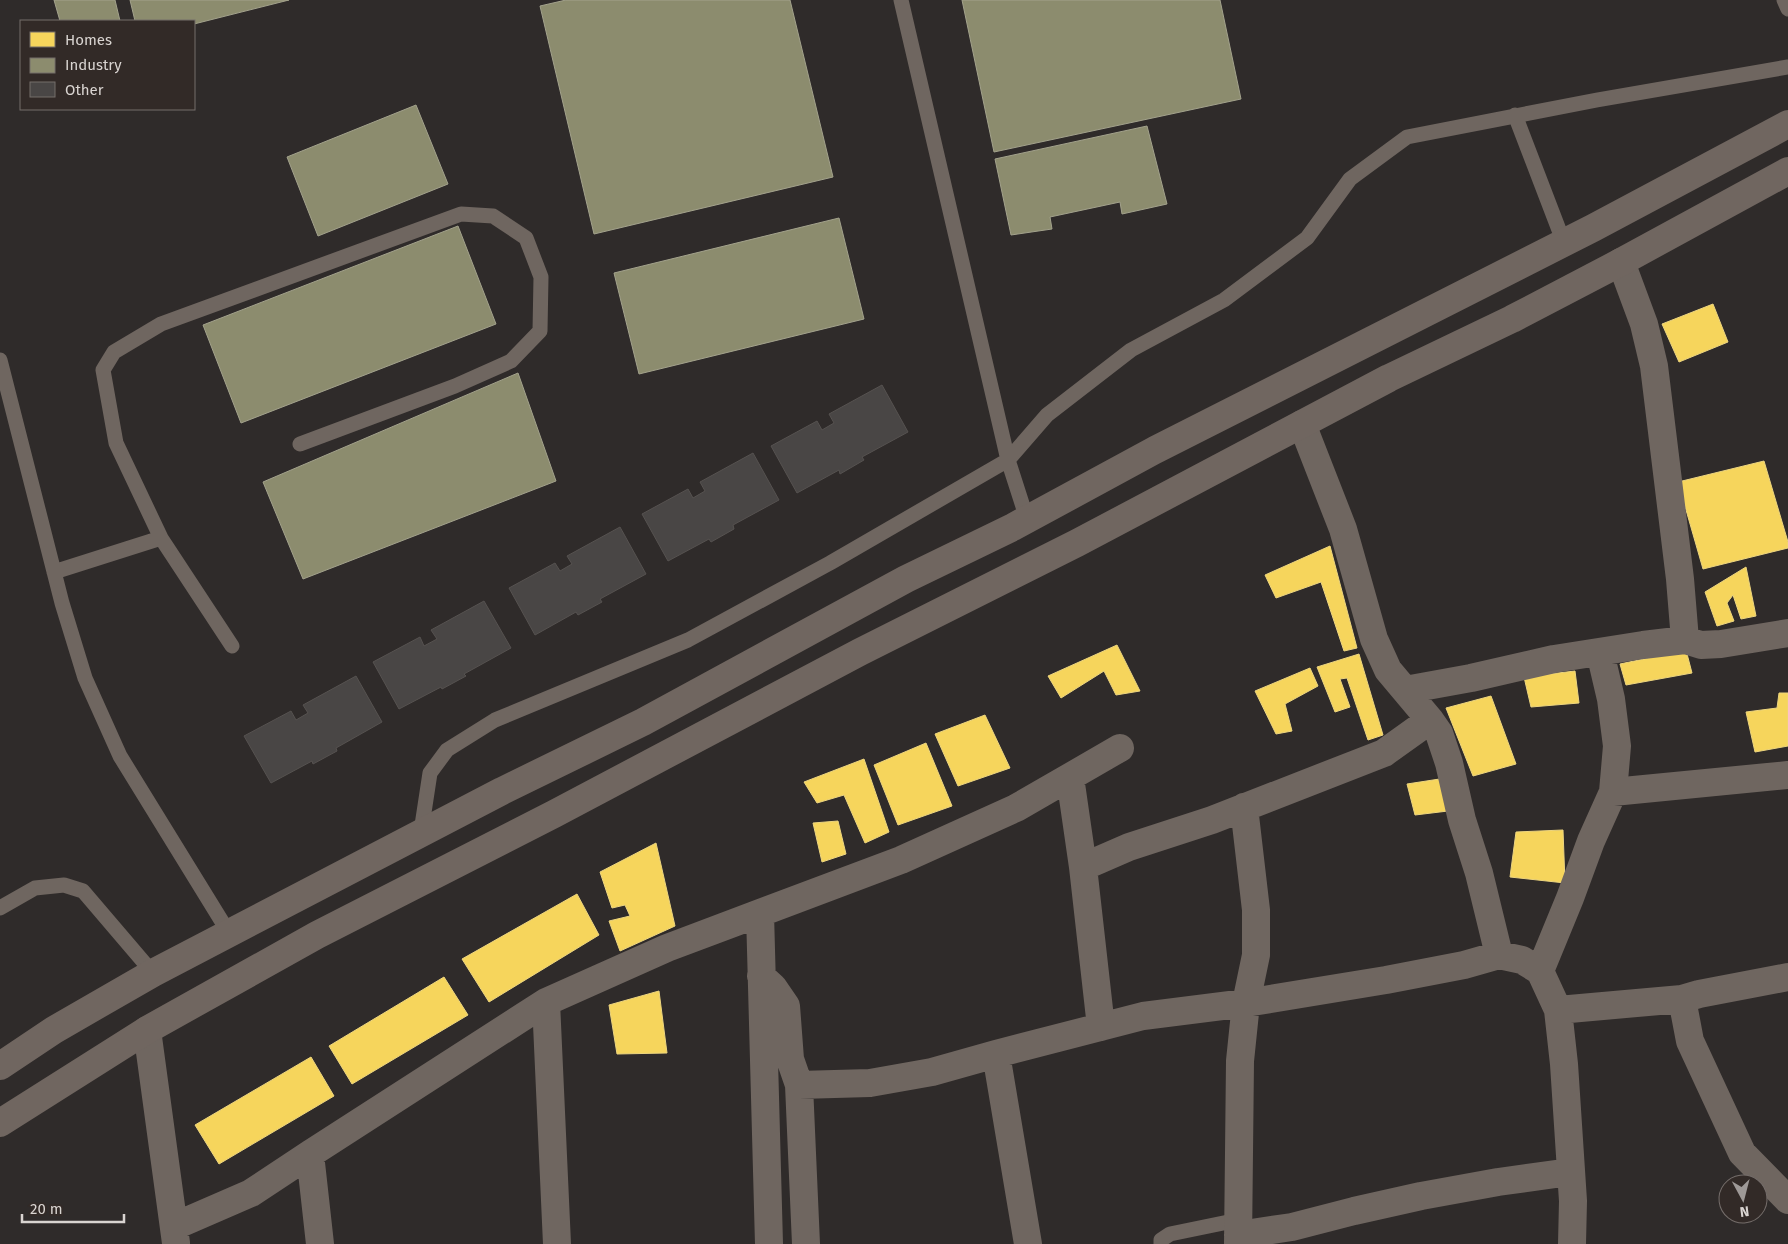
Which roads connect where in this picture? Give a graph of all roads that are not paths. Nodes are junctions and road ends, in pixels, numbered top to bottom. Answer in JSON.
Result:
{"nodes":[{"id":1,"x":901,"y":0,"type":"edge"},
{"id":2,"x":1784,"y":0,"type":"edge"},
{"id":3,"x":1788,"y":9,"type":"edge"},
{"id":4,"x":1788,"y":67,"type":"edge"},
{"id":5,"x":1514,"y":115,"type":"junction"},
{"id":6,"x":1788,"y":124,"type":"edge"},
{"id":7,"x":1788,"y":171,"type":"edge"},
{"id":8,"x":1564,"y":243,"type":"junction"},
{"id":9,"x":1621,"y":262,"type":"junction"},
{"id":10,"x":0,"y":360,"type":"edge"},
{"id":11,"x":7,"y":417,"type":"edge"},
{"id":12,"x":1302,"y":424,"type":"junction"},
{"id":13,"x":300,"y":444,"type":"dead end"},
{"id":14,"x":1008,"y":460,"type":"junction"},
{"id":15,"x":1027,"y":519,"type":"junction"},
{"id":16,"x":161,"y":538,"type":"junction"},
{"id":17,"x":54,"y":572,"type":"junction"},
{"id":18,"x":1788,"y":633,"type":"edge"},
{"id":19,"x":1685,"y":640,"type":"junction"},
{"id":20,"x":232,"y":646,"type":"dead end"},
{"id":21,"x":1600,"y":652,"type":"junction"},
{"id":22,"x":1405,"y":690,"type":"junction"},
{"id":23,"x":1430,"y":720,"type":"junction"},
{"id":24,"x":1120,"y":748,"type":"dead end"},
{"id":25,"x":1788,"y":775,"type":"edge"},
{"id":26,"x":1070,"y":777,"type":"junction"},
{"id":27,"x":1613,"y":792,"type":"junction"},
{"id":28,"x":1244,"y":807,"type":"junction"},
{"id":29,"x":421,"y":832,"type":"junction"},
{"id":30,"x":1083,"y":868,"type":"junction"},
{"id":31,"x":0,"y":908,"type":"edge"},
{"id":32,"x":760,"y":913,"type":"junction"},
{"id":33,"x":229,"y":932,"type":"junction"},
{"id":34,"x":1499,"y":955,"type":"junction"},
{"id":35,"x":1540,"y":971,"type":"junction"},
{"id":36,"x":153,"y":973,"type":"junction"},
{"id":37,"x":761,"y":976,"type":"junction"},
{"id":38,"x":1788,"y":976,"type":"edge"},
{"id":39,"x":1682,"y":999,"type":"junction"},
{"id":40,"x":546,"y":1002,"type":"junction"},
{"id":41,"x":1246,"y":1002,"type":"junction"},
{"id":42,"x":1558,"y":1010,"type":"junction"},
{"id":43,"x":1102,"y":1027,"type":"junction"},
{"id":44,"x":147,"y":1030,"type":"junction"},
{"id":45,"x":996,"y":1054,"type":"junction"},
{"id":46,"x":0,"y":1066,"type":"edge"},
{"id":47,"x":799,"y":1085,"type":"junction"},
{"id":48,"x":0,"y":1122,"type":"edge"},
{"id":49,"x":310,"y":1154,"type":"junction"},
{"id":50,"x":1570,"y":1172,"type":"junction"},
{"id":51,"x":1788,"y":1200,"type":"edge"},
{"id":52,"x":1238,"y":1233,"type":"edge"},
{"id":53,"x":176,"y":1235,"type":"edge"},
{"id":54,"x":320,"y":1244,"type":"edge"},
{"id":55,"x":557,"y":1244,"type":"edge"},
{"id":56,"x":769,"y":1244,"type":"edge"},
{"id":57,"x":806,"y":1244,"type":"edge"},
{"id":58,"x":1028,"y":1244,"type":"edge"},
{"id":59,"x":1161,"y":1244,"type":"edge"},
{"id":60,"x":1572,"y":1244,"type":"edge"}],
"edges":[{"from":1,"to":14,"type":"lane"},
{"from":2,"to":3,"type":"lane"},
{"from":4,"to":5,"type":"lane"},
{"from":5,"to":8,"type":"lane"},
{"from":5,"to":14,"type":"lane"},
{"from":6,"to":8,"type":"main road"},
{"from":7,"to":9,"type":"main road"},
{"from":8,"to":15,"type":"main road"},
{"from":9,"to":12,"type":"main road"},
{"from":9,"to":19,"type":"street"},
{"from":10,"to":11,"type":"lane"},
{"from":11,"to":17,"type":"lane"},
{"from":12,"to":22,"type":"street"},
{"from":12,"to":44,"type":"main road"},
{"from":13,"to":16,"type":"lane"},
{"from":14,"to":15,"type":"lane"},
{"from":14,"to":29,"type":"lane"},
{"from":15,"to":29,"type":"main road"},
{"from":16,"to":17,"type":"lane"},
{"from":16,"to":20,"type":"lane"},
{"from":17,"to":33,"type":"lane"},
{"from":18,"to":19,"type":"street"},
{"from":19,"to":21,"type":"street"},
{"from":21,"to":22,"type":"street"},
{"from":21,"to":27,"type":"street"},
{"from":22,"to":23,"type":"street"},
{"from":23,"to":28,"type":"street"},
{"from":23,"to":34,"type":"street"},
{"from":24,"to":26,"type":"street"},
{"from":25,"to":27,"type":"street"},
{"from":26,"to":30,"type":"street"},
{"from":26,"to":32,"type":"street"},
{"from":27,"to":35,"type":"street"},
{"from":28,"to":30,"type":"street"},
{"from":28,"to":41,"type":"street"},
{"from":29,"to":33,"type":"main road"},
{"from":30,"to":43,"type":"street"},
{"from":31,"to":36,"type":"lane"},
{"from":32,"to":37,"type":"street"},
{"from":32,"to":40,"type":"street"},
{"from":33,"to":36,"type":"main road"},
{"from":34,"to":35,"type":"street"},
{"from":34,"to":41,"type":"street"},
{"from":35,"to":42,"type":"street"},
{"from":36,"to":46,"type":"main road"},
{"from":37,"to":47,"type":"street"},
{"from":37,"to":56,"type":"street"},
{"from":38,"to":39,"type":"street"},
{"from":39,"to":42,"type":"street"},
{"from":39,"to":51,"type":"street"},
{"from":40,"to":49,"type":"street"},
{"from":40,"to":55,"type":"street"},
{"from":41,"to":43,"type":"street"},
{"from":41,"to":52,"type":"street"},
{"from":42,"to":50,"type":"street"},
{"from":43,"to":45,"type":"street"},
{"from":44,"to":48,"type":"main road"},
{"from":44,"to":53,"type":"street"},
{"from":45,"to":47,"type":"street"},
{"from":45,"to":58,"type":"street"},
{"from":47,"to":57,"type":"street"},
{"from":49,"to":53,"type":"street"},
{"from":49,"to":54,"type":"street"},
{"from":50,"to":52,"type":"street"},
{"from":50,"to":60,"type":"street"},
{"from":52,"to":59,"type":"lane"}]}
